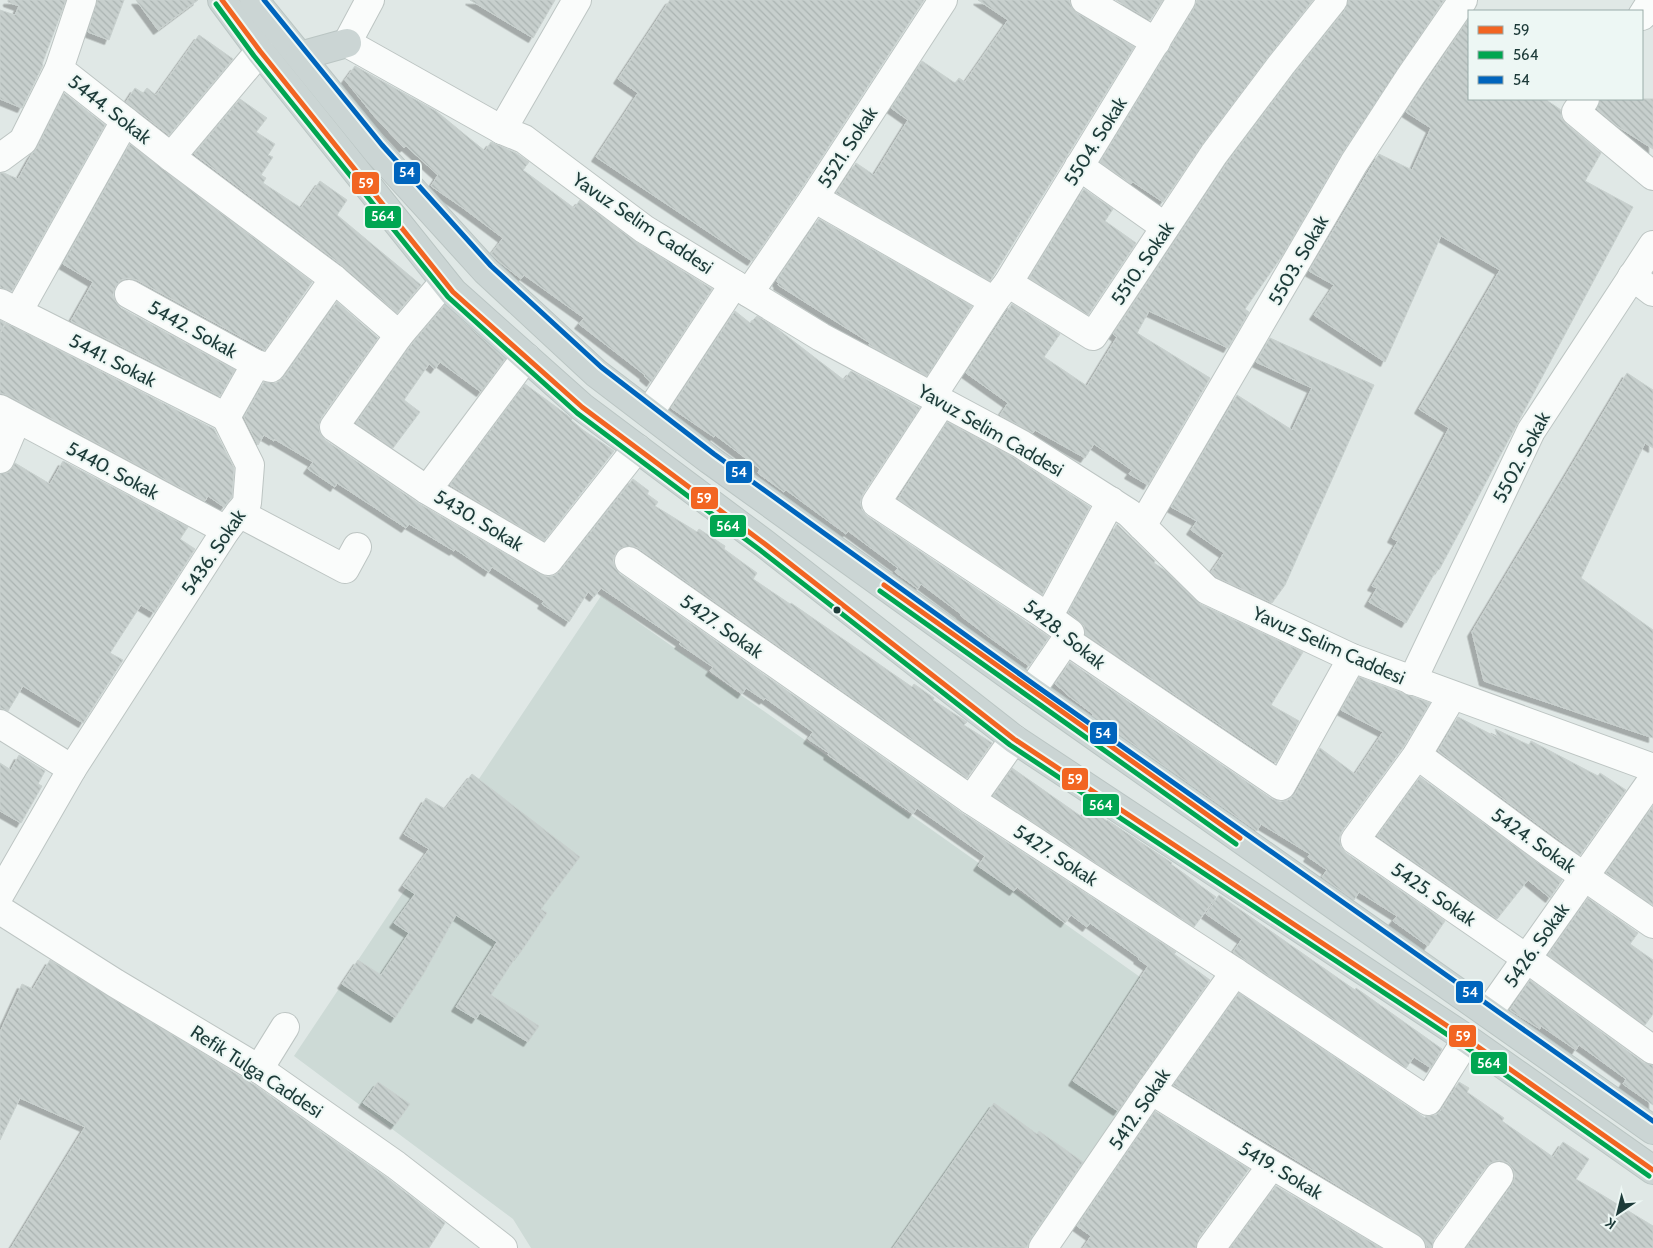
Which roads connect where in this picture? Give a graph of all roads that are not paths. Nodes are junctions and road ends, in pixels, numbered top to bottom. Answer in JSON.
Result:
{"nodes":[{"id":1,"x":82,"y":0,"type":"edge"},
{"id":2,"x":222,"y":0,"type":"edge"},
{"id":3,"x":254,"y":0,"type":"edge"},
{"id":4,"x":370,"y":0,"type":"edge"},
{"id":5,"x":577,"y":0,"type":"edge"},
{"id":6,"x":943,"y":0,"type":"edge"},
{"id":7,"x":1085,"y":0,"type":"edge"},
{"id":8,"x":1181,"y":0,"type":"edge"},
{"id":9,"x":1333,"y":0,"type":"edge"},
{"id":10,"x":1463,"y":0,"type":"edge"},
{"id":11,"x":1652,"y":0,"type":"edge"},
{"id":12,"x":1643,"y":14,"type":"edge"},
{"id":13,"x":1156,"y":42,"type":"junction"},
{"id":14,"x":347,"y":43,"type":"junction"},
{"id":15,"x":260,"y":51,"type":"junction"},
{"id":16,"x":300,"y":56,"type":"junction"},
{"id":17,"x":59,"y":69,"type":"junction"},
{"id":18,"x":1584,"y":100,"type":"edge"},
{"id":19,"x":125,"y":121,"type":"junction"},
{"id":20,"x":502,"y":130,"type":"junction"},
{"id":21,"x":0,"y":158,"type":"edge"},
{"id":22,"x":171,"y":158,"type":"junction"},
{"id":23,"x":1079,"y":166,"type":"junction"},
{"id":24,"x":1653,"y":176,"type":"edge"},
{"id":25,"x":814,"y":198,"type":"junction"},
{"id":26,"x":1165,"y":227,"type":"junction"},
{"id":27,"x":1653,"y":245,"type":"edge"},
{"id":28,"x":334,"y":279,"type":"junction"},
{"id":29,"x":444,"y":282,"type":"junction"},
{"id":30,"x":1643,"y":284,"type":"edge"},
{"id":31,"x":742,"y":288,"type":"junction"},
{"id":32,"x":1001,"y":292,"type":"junction"},
{"id":33,"x":129,"y":294,"type":"dead end"},
{"id":34,"x":9,"y":308,"type":"edge"},
{"id":35,"x":399,"y":335,"type":"junction"},
{"id":36,"x":526,"y":357,"type":"junction"},
{"id":37,"x":256,"y":364,"type":"junction"},
{"id":38,"x":937,"y":399,"type":"junction"},
{"id":39,"x":649,"y":413,"type":"junction"},
{"id":40,"x":8,"y":414,"type":"edge"},
{"id":41,"x":226,"y":417,"type":"junction"},
{"id":42,"x":637,"y":448,"type":"junction"},
{"id":43,"x":0,"y":459,"type":"edge"},
{"id":44,"x":427,"y":490,"type":"junction"},
{"id":45,"x":1111,"y":501,"type":"junction"},
{"id":46,"x":233,"y":521,"type":"junction"},
{"id":47,"x":1142,"y":526,"type":"junction"},
{"id":48,"x":357,"y":547,"type":"dead end"},
{"id":49,"x":629,"y":561,"type":"dead end"},
{"id":50,"x":1048,"y":617,"type":"junction"},
{"id":51,"x":1066,"y":640,"type":"junction"},
{"id":52,"x":1352,"y":658,"type":"junction"},
{"id":53,"x":1412,"y":681,"type":"junction"},
{"id":54,"x":1031,"y":692,"type":"junction"},
{"id":55,"x":1452,"y":696,"type":"junction"},
{"id":56,"x":0,"y":724,"type":"edge"},
{"id":57,"x":1014,"y":739,"type":"junction"},
{"id":58,"x":1417,"y":755,"type":"junction"},
{"id":59,"x":1653,"y":768,"type":"edge"},
{"id":60,"x":72,"y":769,"type":"junction"},
{"id":61,"x":1653,"y":779,"type":"edge"},
{"id":62,"x":971,"y":800,"type":"junction"},
{"id":63,"x":1584,"y":876,"type":"junction"},
{"id":64,"x":0,"y":894,"type":"edge"},
{"id":65,"x":0,"y":910,"type":"edge"},
{"id":66,"x":1653,"y":924,"type":"edge"},
{"id":67,"x":1526,"y":958,"type":"junction"},
{"id":68,"x":1236,"y":972,"type":"junction"},
{"id":69,"x":1488,"y":1013,"type":"junction"},
{"id":70,"x":284,"y":1028,"type":"dead end"},
{"id":71,"x":1467,"y":1039,"type":"junction"},
{"id":72,"x":1653,"y":1050,"type":"edge"},
{"id":73,"x":259,"y":1070,"type":"junction"},
{"id":74,"x":1151,"y":1090,"type":"junction"},
{"id":75,"x":1653,"y":1130,"type":"edge"},
{"id":76,"x":1272,"y":1165,"type":"junction"},
{"id":77,"x":1653,"y":1170,"type":"edge"},
{"id":78,"x":1499,"y":1176,"type":"dead end"},
{"id":79,"x":503,"y":1248,"type":"edge"},
{"id":80,"x":1043,"y":1248,"type":"edge"},
{"id":81,"x":1211,"y":1248,"type":"edge"},
{"id":82,"x":1411,"y":1248,"type":"edge"},
{"id":83,"x":1447,"y":1248,"type":"edge"}],
"edges":[{"from":1,"to":17,"type":"street","name":"5444. Sokak"},
{"from":2,"to":15,"type":"main road"},
{"from":3,"to":16,"type":"main road"},
{"from":4,"to":14,"type":"street"},
{"from":5,"to":20,"type":"street"},
{"from":6,"to":25,"type":"street","name":"5521. Sokak"},
{"from":7,"to":13,"type":"street"},
{"from":8,"to":13,"type":"street","name":"5504. Sokak"},
{"from":9,"to":26,"type":"street","name":"5510. Sokak"},
{"from":10,"to":47,"type":"street","name":"5503. Sokak"},
{"from":11,"to":12,"type":"street"},
{"from":13,"to":23,"type":"street","name":"5504. Sokak"},
{"from":14,"to":16,"type":"main road"},
{"from":14,"to":20,"type":"street","name":"Yavuz Selim Caddesi"},
{"from":15,"to":22,"type":"street"},
{"from":15,"to":29,"type":"main road"},
{"from":16,"to":39,"type":"main road"},
{"from":17,"to":19,"type":"street","name":"5444. Sokak"},
{"from":17,"to":21,"type":"street"},
{"from":18,"to":24,"type":"street"},
{"from":19,"to":22,"type":"street","name":"5444. Sokak"},
{"from":19,"to":34,"type":"street"},
{"from":20,"to":31,"type":"street","name":"Yavuz Selim Caddesi"},
{"from":22,"to":28,"type":"street","name":"5444. Sokak"},
{"from":23,"to":26,"type":"street"},
{"from":23,"to":32,"type":"street","name":"5504. Sokak"},
{"from":25,"to":31,"type":"street","name":"5521. Sokak"},
{"from":25,"to":32,"type":"street"},
{"from":26,"to":32,"type":"street","name":"5510. Sokak"},
{"from":27,"to":30,"type":"street","name":"5502. Sokak"},
{"from":28,"to":35,"type":"street"},
{"from":28,"to":37,"type":"street"},
{"from":29,"to":35,"type":"street"},
{"from":29,"to":36,"type":"main road"},
{"from":30,"to":53,"type":"street","name":"5502. Sokak"},
{"from":31,"to":38,"type":"street","name":"Yavuz Selim Caddesi"},
{"from":31,"to":39,"type":"street","name":"5521. Sokak"},
{"from":32,"to":38,"type":"street"},
{"from":33,"to":37,"type":"street","name":"5442. Sokak"},
{"from":34,"to":41,"type":"street","name":"5441. Sokak"},
{"from":35,"to":44,"type":"street"},
{"from":36,"to":42,"type":"main road"},
{"from":36,"to":44,"type":"street","name":"5430. Sokak"},
{"from":37,"to":41,"type":"street"},
{"from":38,"to":45,"type":"street","name":"Yavuz Selim Caddesi"},
{"from":38,"to":50,"type":"street","name":"5428. Sokak"},
{"from":39,"to":54,"type":"main road"},
{"from":40,"to":43,"type":"street"},
{"from":40,"to":46,"type":"street","name":"5440. Sokak"},
{"from":41,"to":46,"type":"street","name":"5436. Sokak"},
{"from":42,"to":44,"type":"street","name":"5430. Sokak"},
{"from":42,"to":57,"type":"main road"},
{"from":45,"to":47,"type":"street","name":"Yavuz Selim Caddesi"},
{"from":45,"to":50,"type":"street"},
{"from":46,"to":48,"type":"street","name":"5440. Sokak"},
{"from":46,"to":60,"type":"street","name":"5436. Sokak"},
{"from":47,"to":52,"type":"street","name":"Yavuz Selim Caddesi"},
{"from":49,"to":62,"type":"street","name":"5427. Sokak"},
{"from":50,"to":51,"type":"street","name":"5428. Sokak"},
{"from":51,"to":52,"type":"street","name":"5428. Sokak"},
{"from":51,"to":54,"type":"street"},
{"from":52,"to":53,"type":"street","name":"Yavuz Selim Caddesi"},
{"from":53,"to":55,"type":"street","name":"Yavuz Selim Caddesi"},
{"from":54,"to":69,"type":"main road"},
{"from":55,"to":58,"type":"street","name":"5425. Sokak"},
{"from":55,"to":59,"type":"street","name":"Yavuz Selim Caddesi"},
{"from":56,"to":60,"type":"street"},
{"from":57,"to":62,"type":"street"},
{"from":57,"to":71,"type":"main road"},
{"from":58,"to":63,"type":"street","name":"5424. Sokak"},
{"from":58,"to":67,"type":"street","name":"5425. Sokak"},
{"from":60,"to":64,"type":"street","name":"5436. Sokak"},
{"from":61,"to":63,"type":"street","name":"5426. Sokak"},
{"from":62,"to":68,"type":"street","name":"5427. Sokak"},
{"from":63,"to":66,"type":"street","name":"5424. Sokak"},
{"from":63,"to":67,"type":"street","name":"5426. Sokak"},
{"from":65,"to":73,"type":"street","name":"Refik Tulga Caddesi"},
{"from":67,"to":69,"type":"street","name":"5426. Sokak"},
{"from":67,"to":72,"type":"street","name":"5425. Sokak"},
{"from":68,"to":71,"type":"street","name":"5427. Sokak"},
{"from":68,"to":74,"type":"street","name":"5412. Sokak"},
{"from":69,"to":75,"type":"main road"},
{"from":70,"to":73,"type":"street"},
{"from":71,"to":77,"type":"main road"},
{"from":73,"to":79,"type":"street","name":"Refik Tulga Caddesi"},
{"from":74,"to":76,"type":"street","name":"5419. Sokak"},
{"from":74,"to":80,"type":"street","name":"5412. Sokak"},
{"from":76,"to":81,"type":"street"},
{"from":76,"to":82,"type":"street","name":"5419. Sokak"},
{"from":78,"to":83,"type":"street"}]}
